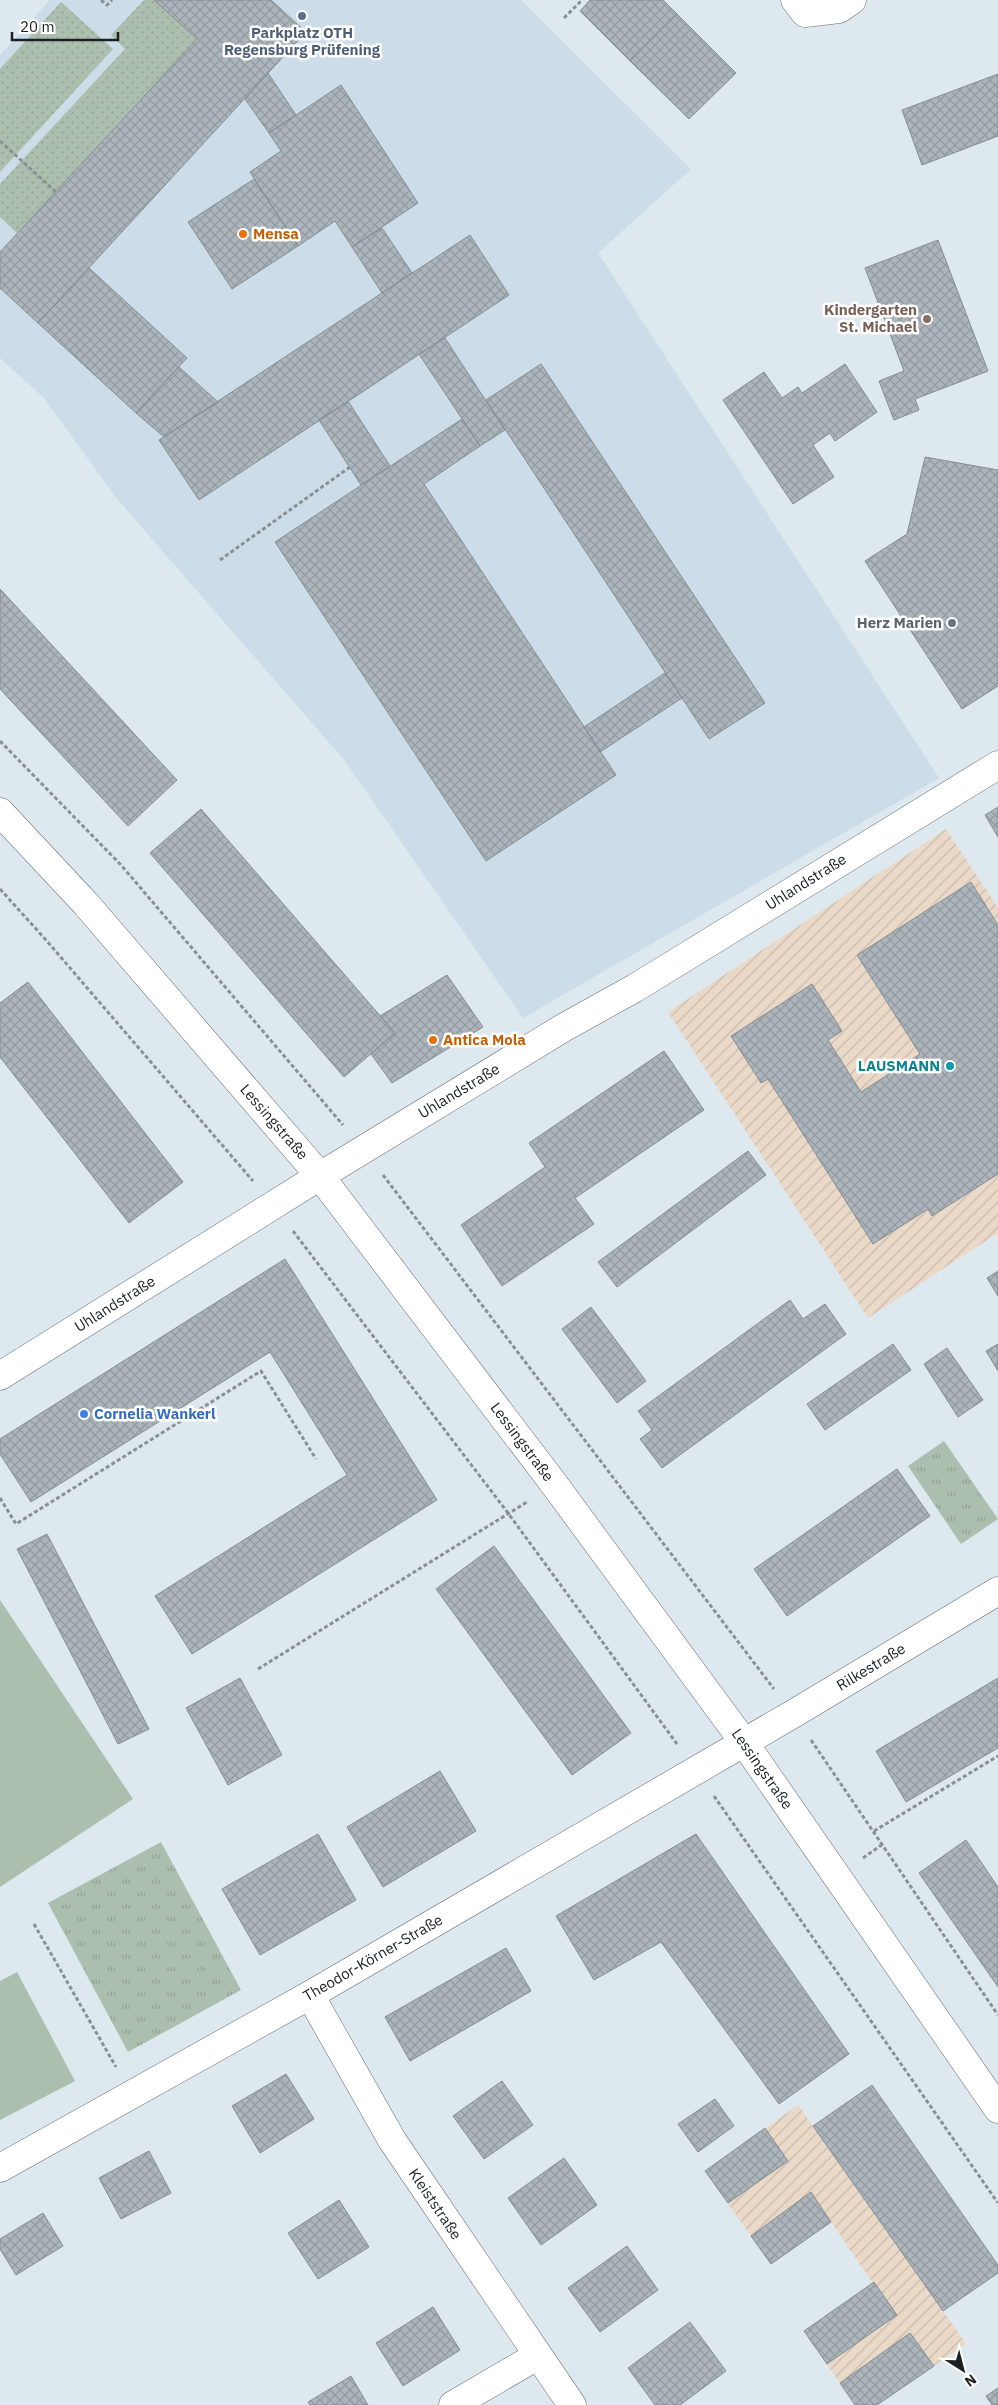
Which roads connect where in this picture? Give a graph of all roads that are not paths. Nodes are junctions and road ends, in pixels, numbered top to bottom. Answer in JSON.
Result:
{"nodes":[{"id":1,"x":795,"y":0,"type":"edge"},
{"id":2,"x":852,"y":0,"type":"edge"},
{"id":3,"x":998,"y":765,"type":"edge"},
{"id":4,"x":0,"y":812,"type":"edge"},
{"id":5,"x":320,"y":1176,"type":"junction"},
{"id":6,"x":0,"y":1376,"type":"edge"},
{"id":7,"x":998,"y":1591,"type":"edge"},
{"id":8,"x":743,"y":1742,"type":"junction"},
{"id":9,"x":310,"y":1995,"type":"junction"},
{"id":10,"x":998,"y":2109,"type":"edge"},
{"id":11,"x":0,"y":2168,"type":"edge"},
{"id":12,"x":537,"y":2356,"type":"junction"},
{"id":13,"x":452,"y":2405,"type":"edge"},
{"id":14,"x":572,"y":2405,"type":"edge"}],
"edges":[{"from":1,"to":2,"type":"street"},
{"from":3,"to":5,"type":"street","name":"Uhlandstraße"},
{"from":4,"to":5,"type":"street","name":"Lessingstraße"},
{"from":5,"to":6,"type":"street","name":"Uhlandstraße"},
{"from":5,"to":8,"type":"street","name":"Lessingstraße"},
{"from":7,"to":8,"type":"street","name":"Rilkestraße"},
{"from":8,"to":9,"type":"street","name":"Theodor-Körner-Straße"},
{"from":8,"to":10,"type":"street","name":"Lessingstraße"},
{"from":9,"to":11,"type":"street","name":"Theodor-Körner-Straße"},
{"from":9,"to":12,"type":"street","name":"Kleiststraße"},
{"from":12,"to":13,"type":"street"},
{"from":12,"to":14,"type":"street","name":"Kleiststraße"}]}
